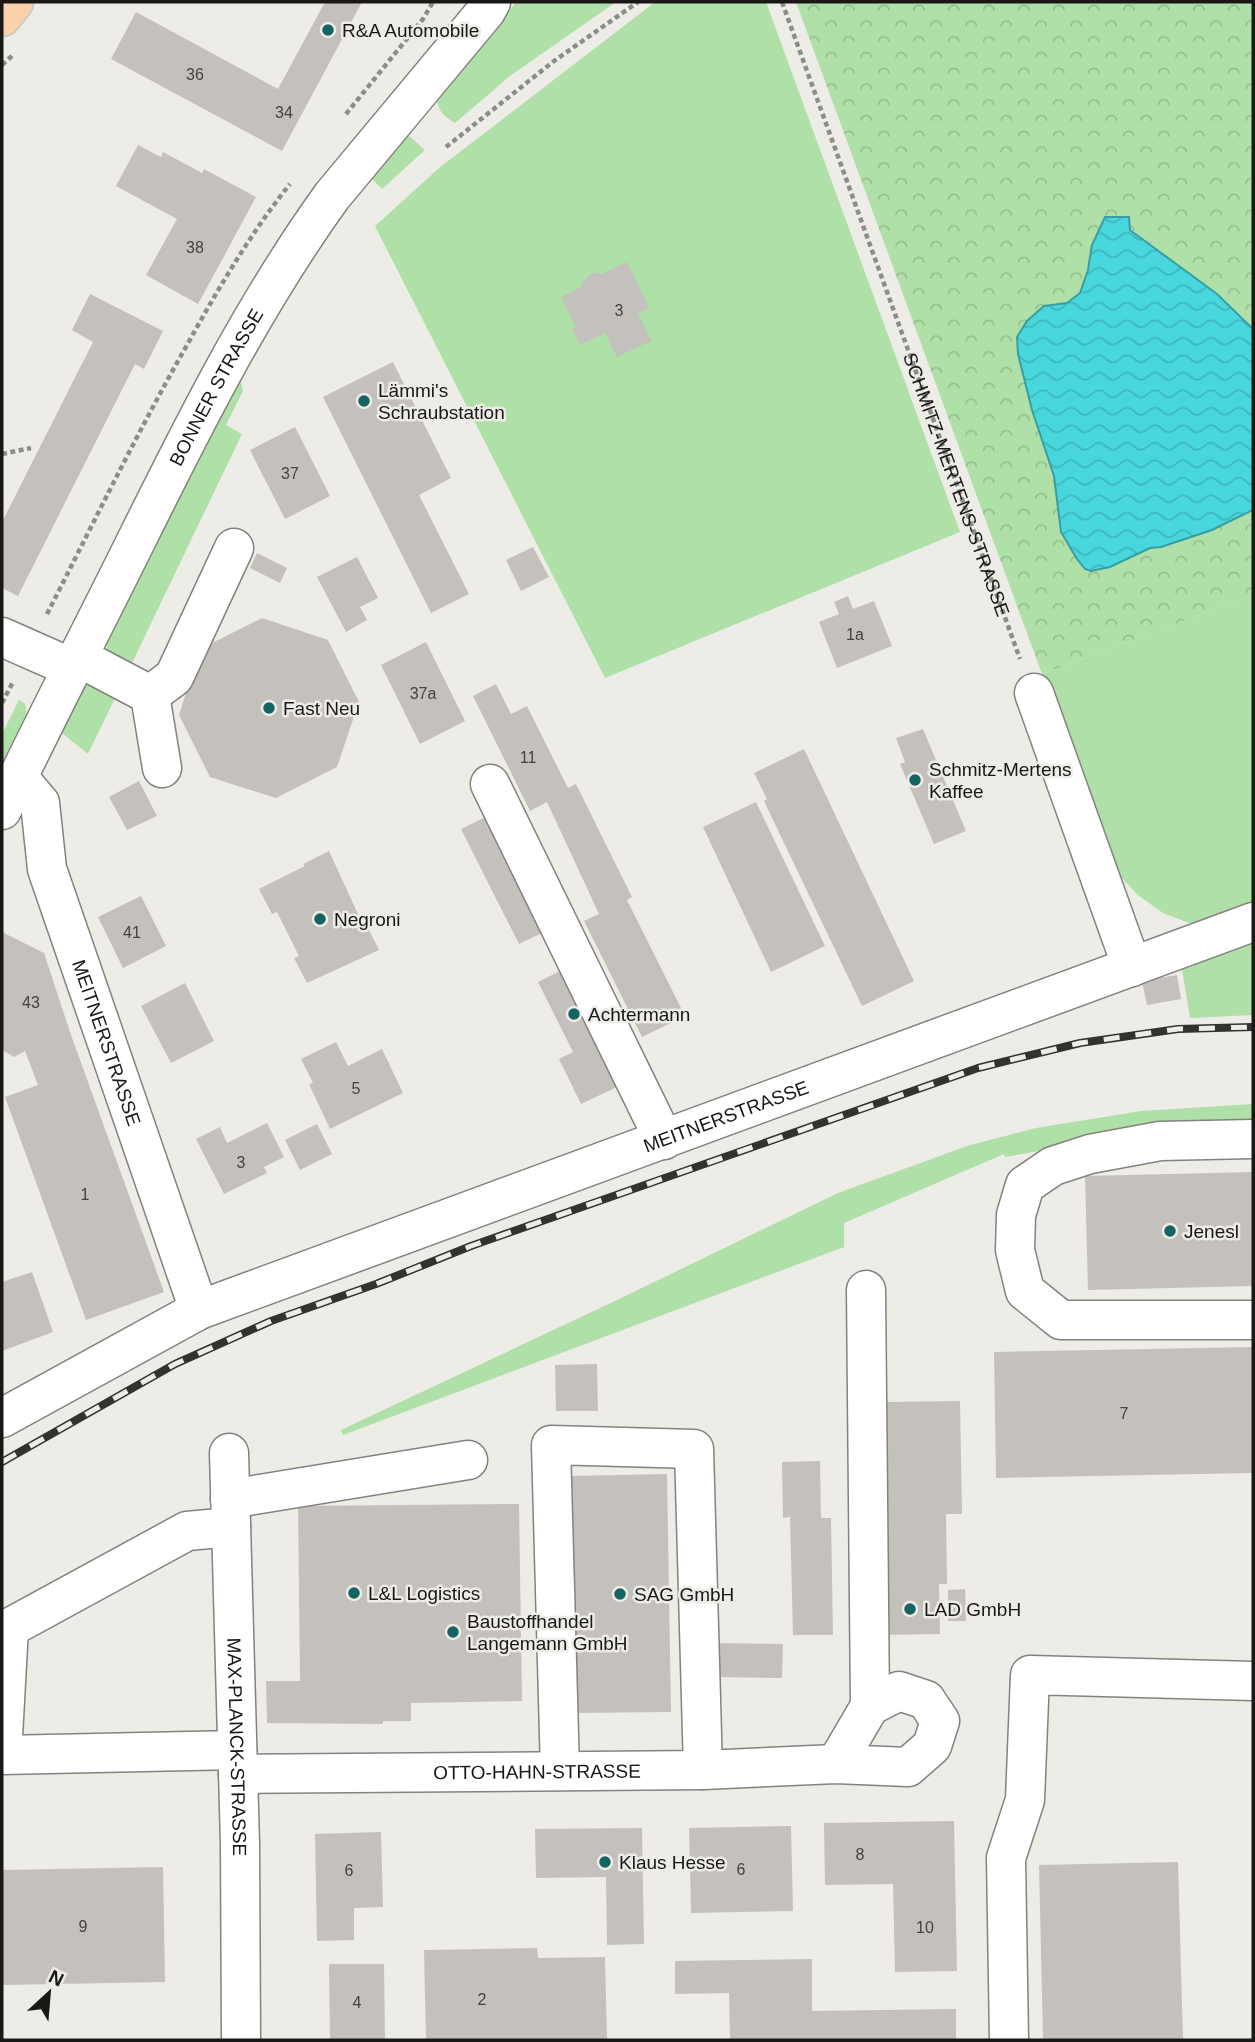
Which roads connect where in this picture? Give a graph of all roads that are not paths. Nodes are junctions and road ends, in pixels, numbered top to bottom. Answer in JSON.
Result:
{"nodes":[{"id":1,"x":14,"y":2,"type":"edge"},
{"id":2,"x":491,"y":2,"type":"edge"},
{"id":3,"x":2,"y":17,"type":"edge"},
{"id":4,"x":234,"y":548,"type":"dead end"},
{"id":5,"x":2,"y":637,"type":"edge"},
{"id":6,"x":75,"y":663,"type":"junction"},
{"id":7,"x":1034,"y":693,"type":"road end"},
{"id":8,"x":150,"y":695,"type":"junction"},
{"id":9,"x":162,"y":768,"type":"dead end"},
{"id":10,"x":491,"y":784,"type":"dead end"},
{"id":11,"x":10,"y":794,"type":"edge"},
{"id":12,"x":1253,"y":922,"type":"edge"},
{"id":13,"x":1132,"y":967,"type":"junction"},
{"id":14,"x":1253,"y":1139,"type":"edge"},
{"id":15,"x":664,"y":1140,"type":"junction"},
{"id":16,"x":866,"y":1290,"type":"dead end"},
{"id":17,"x":199,"y":1310,"type":"junction"},
{"id":18,"x":1253,"y":1320,"type":"edge"},
{"id":19,"x":2,"y":1418,"type":"edge"},
{"id":20,"x":229,"y":1453,"type":"dead end"},
{"id":21,"x":468,"y":1460,"type":"dead end"},
{"id":22,"x":231,"y":1513,"type":"junction"},
{"id":23,"x":1253,"y":1681,"type":"edge"},
{"id":24,"x":870,"y":1706,"type":"junction"},
{"id":25,"x":237,"y":1762,"type":"junction"},
{"id":26,"x":836,"y":1764,"type":"junction"},
{"id":27,"x":703,"y":1770,"type":"junction"},
{"id":28,"x":560,"y":1772,"type":"junction"},
{"id":29,"x":241,"y":2040,"type":"edge"},
{"id":30,"x":1010,"y":2040,"type":"edge"}],
"edges":[{"from":1,"to":3,"type":"main road"},
{"from":2,"to":6,"type":"street","name":"BONNER STRASSE"},
{"from":4,"to":8,"type":"street"},
{"from":5,"to":6,"type":"street"},
{"from":6,"to":8,"type":"street"},
{"from":6,"to":11,"type":"street","name":"BONNER STRASSE"},
{"from":7,"to":13,"type":"street"},
{"from":8,"to":9,"type":"street"},
{"from":10,"to":15,"type":"street"},
{"from":11,"to":17,"type":"street","name":"MEITNERSTRASSE"},
{"from":12,"to":13,"type":"street","name":"MEITNERSTRASSE"},
{"from":13,"to":15,"type":"street","name":"MEITNERSTRASSE"},
{"from":14,"to":18,"type":"street"},
{"from":15,"to":17,"type":"street","name":"MEITNERSTRASSE"},
{"from":16,"to":24,"type":"street"},
{"from":17,"to":19,"type":"street","name":"MEITNERSTRASSE"},
{"from":20,"to":22,"type":"street","name":"MAX-PLANCK-STRASSE"},
{"from":21,"to":22,"type":"street"},
{"from":22,"to":25,"type":"street","name":"MAX-PLANCK-STRASSE"},
{"from":22,"to":25,"type":"street","name":"OTTO-HAHN-STRASSE"},
{"from":23,"to":30,"type":"street"},
{"from":24,"to":26,"type":"street"},
{"from":24,"to":26,"type":"street","name":"OTTO-HAHN-STRASSE"},
{"from":25,"to":28,"type":"street","name":"OTTO-HAHN-STRASSE"},
{"from":25,"to":29,"type":"street","name":"MAX-PLANCK-STRASSE"},
{"from":26,"to":27,"type":"street","name":"OTTO-HAHN-STRASSE"},
{"from":27,"to":28,"type":"street","name":"OTTO-HAHN-STRASSE"},
{"from":27,"to":28,"type":"street"}]}
